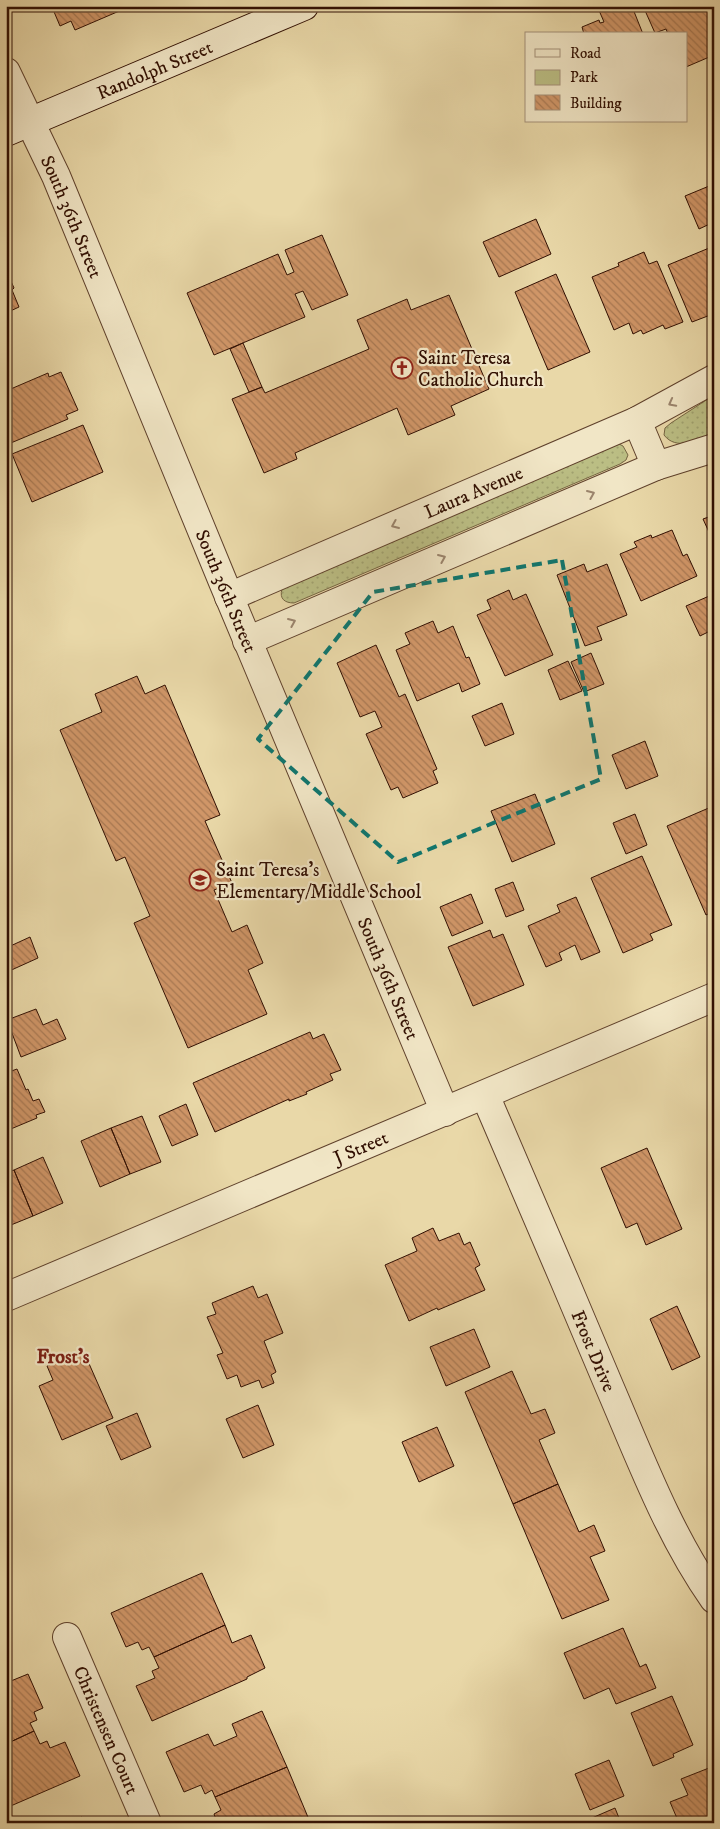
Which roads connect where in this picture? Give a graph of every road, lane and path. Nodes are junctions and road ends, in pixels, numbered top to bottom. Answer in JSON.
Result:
{"nodes":[{"id":1,"x":304,"y":6,"type":"edge"},
{"id":2,"x":6,"y":72,"type":"edge"},
{"id":3,"x":18,"y":128,"type":"edge"},
{"id":4,"x":714,"y":379,"type":"edge"},
{"id":5,"x":637,"y":421,"type":"junction"},
{"id":6,"x":714,"y":448,"type":"edge"},
{"id":7,"x":656,"y":466,"type":"junction"},
{"id":8,"x":229,"y":597,"type":"junction"},
{"id":9,"x":247,"y":641,"type":"junction"},
{"id":10,"x":714,"y":996,"type":"edge"},
{"id":11,"x":485,"y":1095,"type":"junction"},
{"id":12,"x":445,"y":1112,"type":"junction"},
{"id":13,"x":6,"y":1297,"type":"edge"},
{"id":14,"x":714,"y":1599,"type":"edge"},
{"id":15,"x":67,"y":1637,"type":"dead end"},
{"id":16,"x":147,"y":1823,"type":"edge"}],
"edges":[{"from":1,"to":3,"type":"street","name":"Randolph Street"},
{"from":2,"to":3,"type":"street","name":"South 36th Street"},
{"from":3,"to":8,"type":"street","name":"South 36th Street"},
{"from":4,"to":5,"type":"street","name":"Laura Avenue","one_way":true},
{"from":5,"to":7,"type":"street"},
{"from":5,"to":8,"type":"street","name":"Laura Avenue","one_way":true},
{"from":6,"to":7,"type":"street"},
{"from":9,"to":7,"type":"street","one_way":true},
{"from":8,"to":9,"type":"street","name":"South 36th Street"},
{"from":9,"to":12,"type":"street","name":"South 36th Street"},
{"from":10,"to":11,"type":"street","name":"J Street"},
{"from":11,"to":12,"type":"street","name":"J Street"},
{"from":11,"to":14,"type":"street","name":"Frost Drive"},
{"from":12,"to":13,"type":"street","name":"J Street"},
{"from":15,"to":16,"type":"street","name":"Christensen Court"}]}
